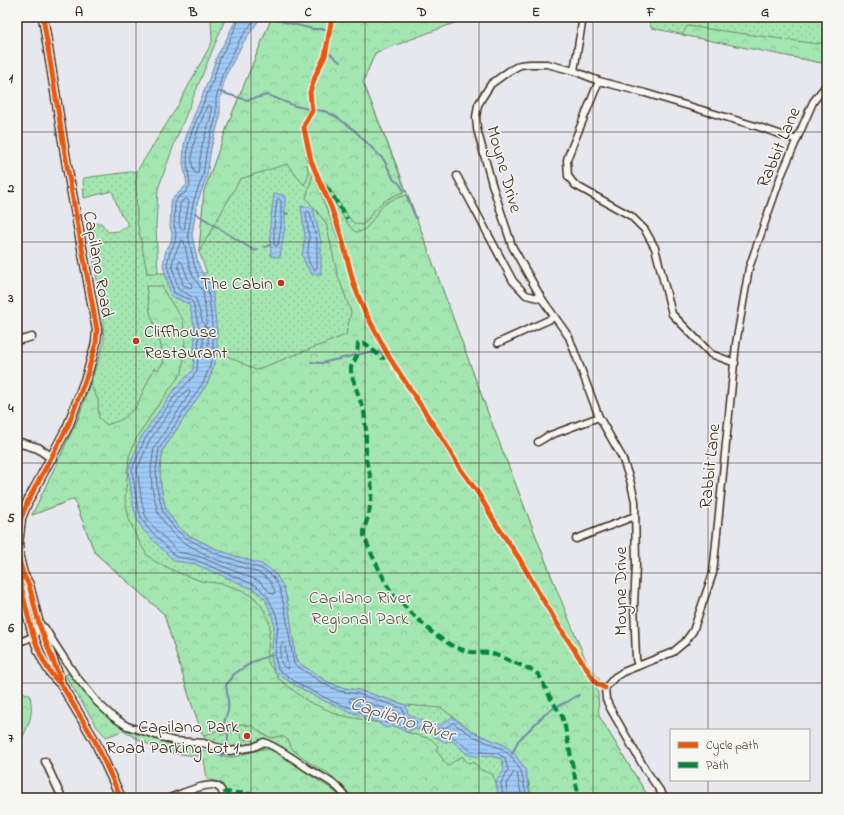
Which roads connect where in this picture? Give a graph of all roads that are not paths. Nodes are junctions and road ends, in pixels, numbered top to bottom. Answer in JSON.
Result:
{"nodes":[{"id":1,"x":43,"y":17,"type":"edge"},
{"id":2,"x":583,"y":17,"type":"edge"},
{"id":3,"x":574,"y":71,"type":"junction"},
{"id":4,"x":600,"y":81,"type":"junction"},
{"id":5,"x":827,"y":84,"type":"edge"},
{"id":6,"x":797,"y":140,"type":"junction"},
{"id":7,"x":458,"y":176,"type":"dead end"},
{"id":8,"x":542,"y":299,"type":"junction"},
{"id":9,"x":555,"y":317,"type":"junction"},
{"id":10,"x":32,"y":337,"type":"dead end"},
{"id":11,"x":17,"y":341,"type":"edge"},
{"id":12,"x":498,"y":343,"type":"dead end"},
{"id":13,"x":735,"y":363,"type":"junction"},
{"id":14,"x":599,"y":417,"type":"junction"},
{"id":15,"x":17,"y":442,"type":"edge"},
{"id":16,"x":538,"y":442,"type":"dead end"},
{"id":17,"x":52,"y":458,"type":"junction"},
{"id":18,"x":635,"y":516,"type":"junction"},
{"id":19,"x":576,"y":539,"type":"dead end"},
{"id":20,"x":23,"y":574,"type":"junction"},
{"id":21,"x":23,"y":592,"type":"junction"},
{"id":22,"x":39,"y":624,"type":"junction"},
{"id":23,"x":33,"y":636,"type":"junction"},
{"id":24,"x":17,"y":643,"type":"edge"},
{"id":25,"x":52,"y":660,"type":"junction"},
{"id":26,"x":638,"y":666,"type":"junction"},
{"id":27,"x":61,"y":684,"type":"junction"},
{"id":28,"x":45,"y":761,"type":"dead end"},
{"id":29,"x":62,"y":798,"type":"edge"},
{"id":30,"x":121,"y":798,"type":"edge"},
{"id":31,"x":169,"y":798,"type":"edge"},
{"id":32,"x":224,"y":798,"type":"edge"},
{"id":33,"x":346,"y":798,"type":"edge"},
{"id":34,"x":665,"y":798,"type":"edge"}],
"edges":[{"from":1,"to":17,"type":"main road","name":"Capilano Road"},
{"from":2,"to":3,"type":"street"},
{"from":3,"to":4,"type":"street","name":"Moyne Drive"},
{"from":3,"to":8,"type":"street","name":"Moyne Drive"},
{"from":4,"to":6,"type":"street","name":"Moyne Drive"},
{"from":4,"to":13,"type":"street"},
{"from":5,"to":6,"type":"street","name":"Rabbit Lane"},
{"from":6,"to":13,"type":"street","name":"Rabbit Lane"},
{"from":7,"to":8,"type":"street","name":"Moyne Drive"},
{"from":8,"to":9,"type":"street","name":"Moyne Drive"},
{"from":9,"to":12,"type":"street"},
{"from":9,"to":14,"type":"street","name":"Moyne Drive"},
{"from":10,"to":11,"type":"street"},
{"from":13,"to":26,"type":"street","name":"Rabbit Lane"},
{"from":14,"to":16,"type":"street"},
{"from":14,"to":18,"type":"street","name":"Moyne Drive"},
{"from":15,"to":17,"type":"main road"},
{"from":17,"to":20,"type":"main road","name":"Capilano Road"},
{"from":18,"to":19,"type":"street","name":"Moyne Drive"},
{"from":18,"to":26,"type":"street","name":"Moyne Drive"},
{"from":20,"to":21,"type":"main road","name":"Capilano Road"},
{"from":20,"to":22,"type":"main road","name":"Capilano Road"},
{"from":21,"to":22,"type":"main road"},
{"from":21,"to":23,"type":"main road","name":"Capilano Road"},
{"from":22,"to":23,"type":"street"},
{"from":22,"to":25,"type":"main road","name":"Capilano Road"},
{"from":22,"to":33,"type":"street"},
{"from":23,"to":24,"type":"street"},
{"from":23,"to":25,"type":"main road"},
{"from":23,"to":27,"type":"main road","name":"Capilano Road"},
{"from":25,"to":27,"type":"main road","name":"Capilano Road"},
{"from":26,"to":34,"type":"street","name":"Rabbit Lane"},
{"from":27,"to":30,"type":"main road","name":"Capilano Road"},
{"from":28,"to":29,"type":"street"},
{"from":31,"to":32,"type":"street"}]}
